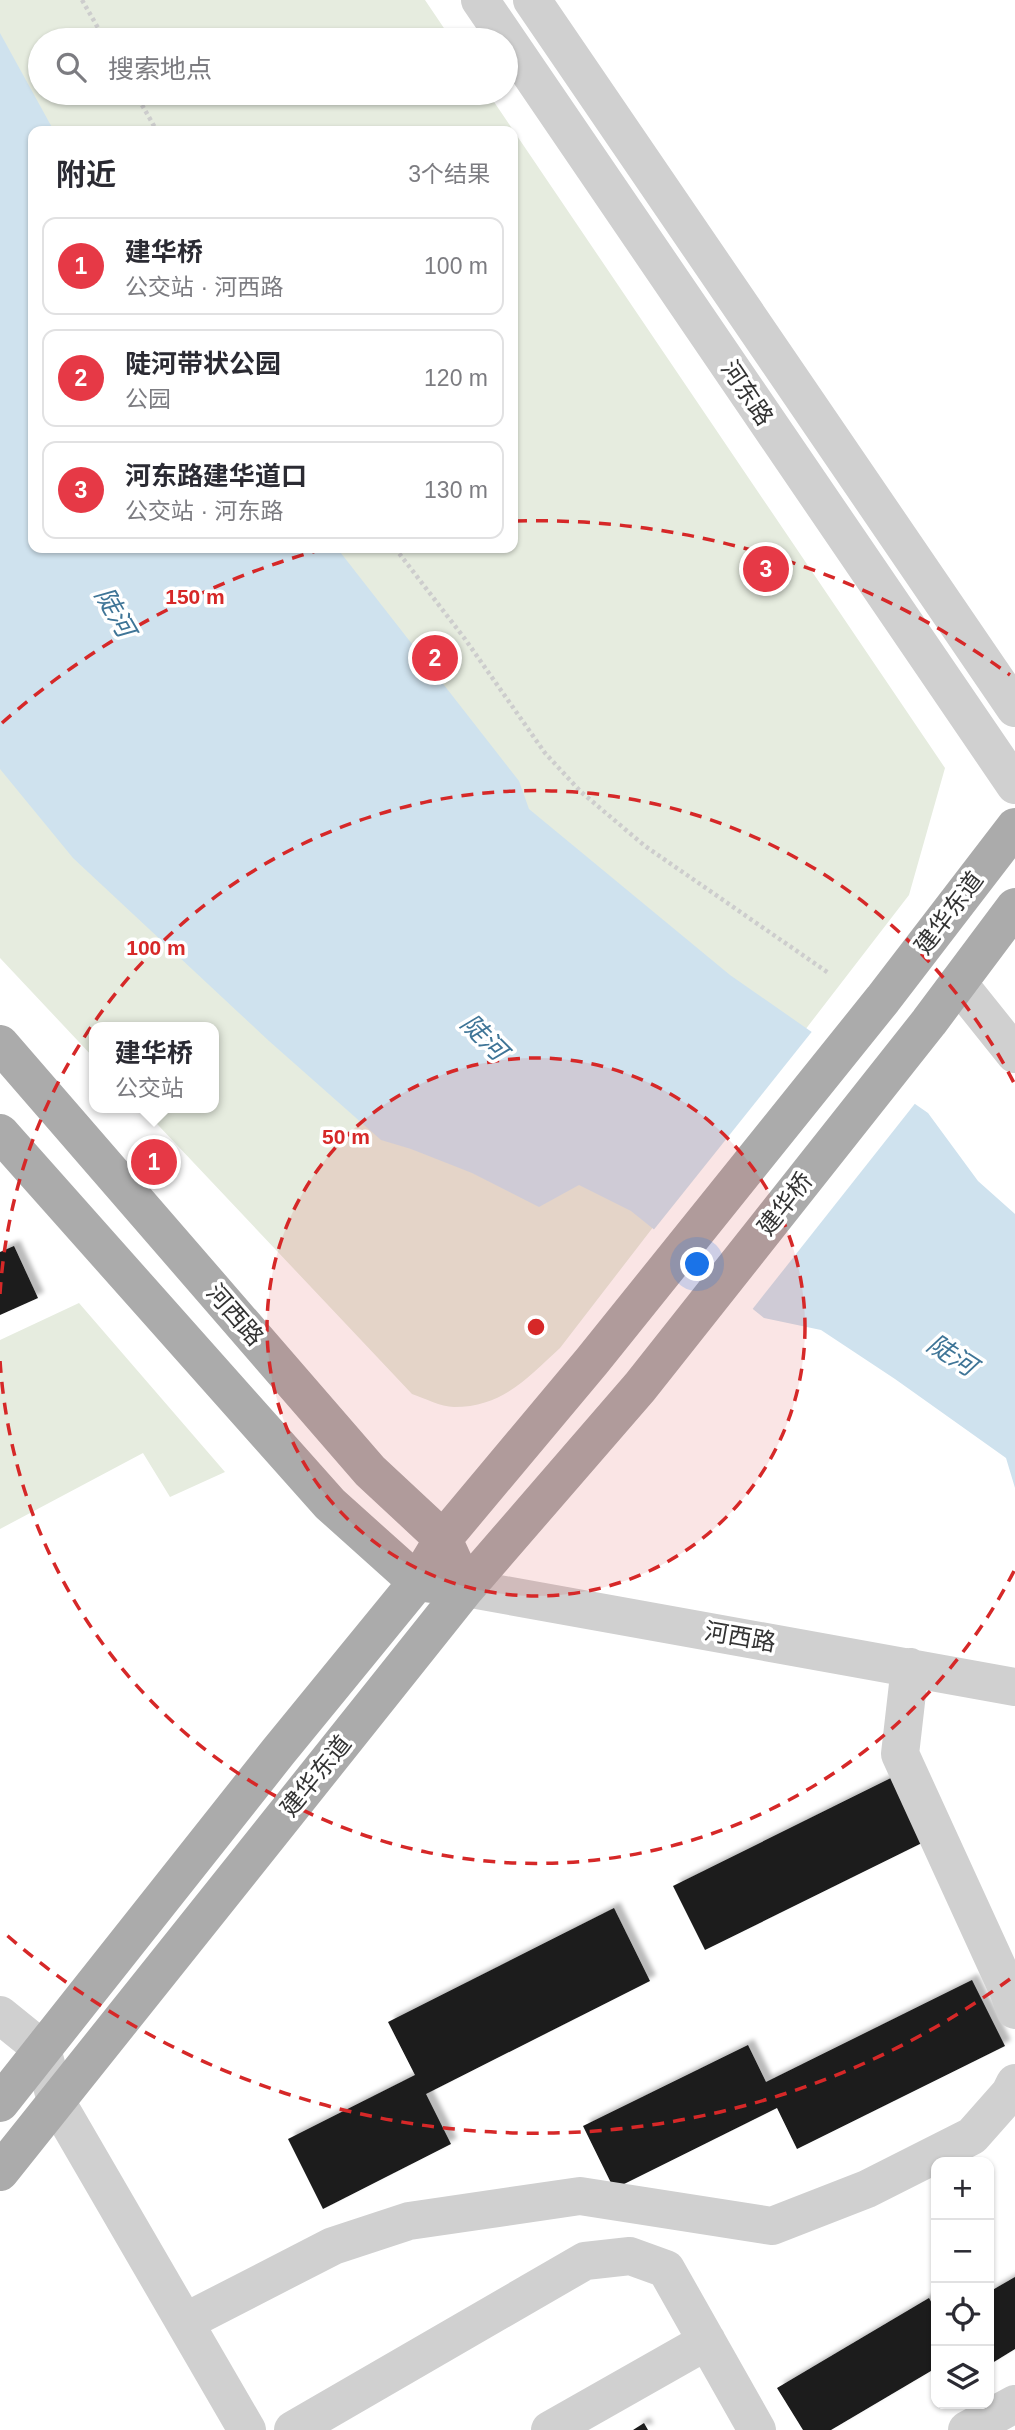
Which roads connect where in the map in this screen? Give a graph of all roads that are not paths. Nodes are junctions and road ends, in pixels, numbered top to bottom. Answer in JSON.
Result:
{"nodes":[{"id":1,"x":480,"y":0,"type":"edge"},
{"id":2,"x":532,"y":0,"type":"edge"},
{"id":3,"x":499,"y":28,"type":"edge"},
{"id":4,"x":518,"y":56,"type":"edge"},
{"id":5,"x":1015,"y":708,"type":"edge"},
{"id":6,"x":1015,"y":785,"type":"edge"},
{"id":7,"x":1015,"y":827,"type":"edge"},
{"id":8,"x":1015,"y":906,"type":"edge"},
{"id":9,"x":958,"y":983,"type":"junction"},
{"id":10,"x":929,"y":1022,"type":"joint"},
{"id":11,"x":0,"y":1044,"type":"edge"},
{"id":12,"x":1015,"y":1054,"type":"edge"},
{"id":13,"x":0,"y":1133,"type":"edge"},
{"id":14,"x":640,"y":1387,"type":"joint"},
{"id":15,"x":443,"y":1539,"type":"junction"},
{"id":16,"x":416,"y":1582,"type":"junction"},
{"id":17,"x":466,"y":1588,"type":"junction"},
{"id":18,"x":910,"y":1667,"type":"junction"},
{"id":19,"x":1015,"y":1687,"type":"edge"},
{"id":20,"x":1015,"y":2010,"type":"edge"},
{"id":21,"x":0,"y":2015,"type":"edge"},
{"id":22,"x":42,"y":2049,"type":"junction"},
{"id":23,"x":1015,"y":2083,"type":"edge"},
{"id":24,"x":56,"y":2101,"type":"junction"},
{"id":25,"x":0,"y":2104,"type":"edge"},
{"id":26,"x":0,"y":2172,"type":"edge"},
{"id":27,"x":185,"y":2322,"type":"junction"},
{"id":28,"x":706,"y":2341,"type":"junction"},
{"id":29,"x":1015,"y":2404,"type":"edge"},
{"id":30,"x":247,"y":2430,"type":"edge"},
{"id":31,"x":293,"y":2430,"type":"edge"},
{"id":32,"x":550,"y":2430,"type":"edge"},
{"id":33,"x":757,"y":2430,"type":"edge"},
{"id":34,"x":967,"y":2430,"type":"edge"}],
"edges":[{"from":1,"to":3,"type":"street","name":"河东路"},
{"from":2,"to":5,"type":"street","name":"河东路"},
{"from":4,"to":6,"type":"street","name":"河东路"},
{"from":7,"to":15,"type":"main road","name":"建华东道"},
{"from":8,"to":9,"type":"main road","name":"建华东道"},
{"from":9,"to":10,"type":"main road","name":"建华东道"},
{"from":9,"to":12,"type":"street"},
{"from":10,"to":14,"type":"main road","name":"建华桥"},
{"from":11,"to":15,"type":"main road","name":"河西路"},
{"from":13,"to":16,"type":"main road"},
{"from":14,"to":17,"type":"main road","name":"建华东道"},
{"from":15,"to":16,"type":"main road","name":"建华东道"},
{"from":15,"to":17,"type":"main road","name":"河西路"},
{"from":16,"to":17,"type":"main road","name":"河西路"},
{"from":16,"to":22,"type":"main road","name":"建华东道"},
{"from":17,"to":18,"type":"street","name":"河西路"},
{"from":17,"to":24,"type":"main road","name":"建华东道"},
{"from":18,"to":19,"type":"street","name":"河西路"},
{"from":18,"to":20,"type":"street"},
{"from":21,"to":22,"type":"street"},
{"from":22,"to":24,"type":"street"},
{"from":22,"to":25,"type":"main road","name":"建华东道"},
{"from":23,"to":27,"type":"street"},
{"from":24,"to":26,"type":"main road","name":"建华东道"},
{"from":24,"to":27,"type":"street"},
{"from":27,"to":30,"type":"street"},
{"from":28,"to":31,"type":"street"},
{"from":28,"to":32,"type":"street"},
{"from":28,"to":33,"type":"street"},
{"from":29,"to":34,"type":"street"}]}
